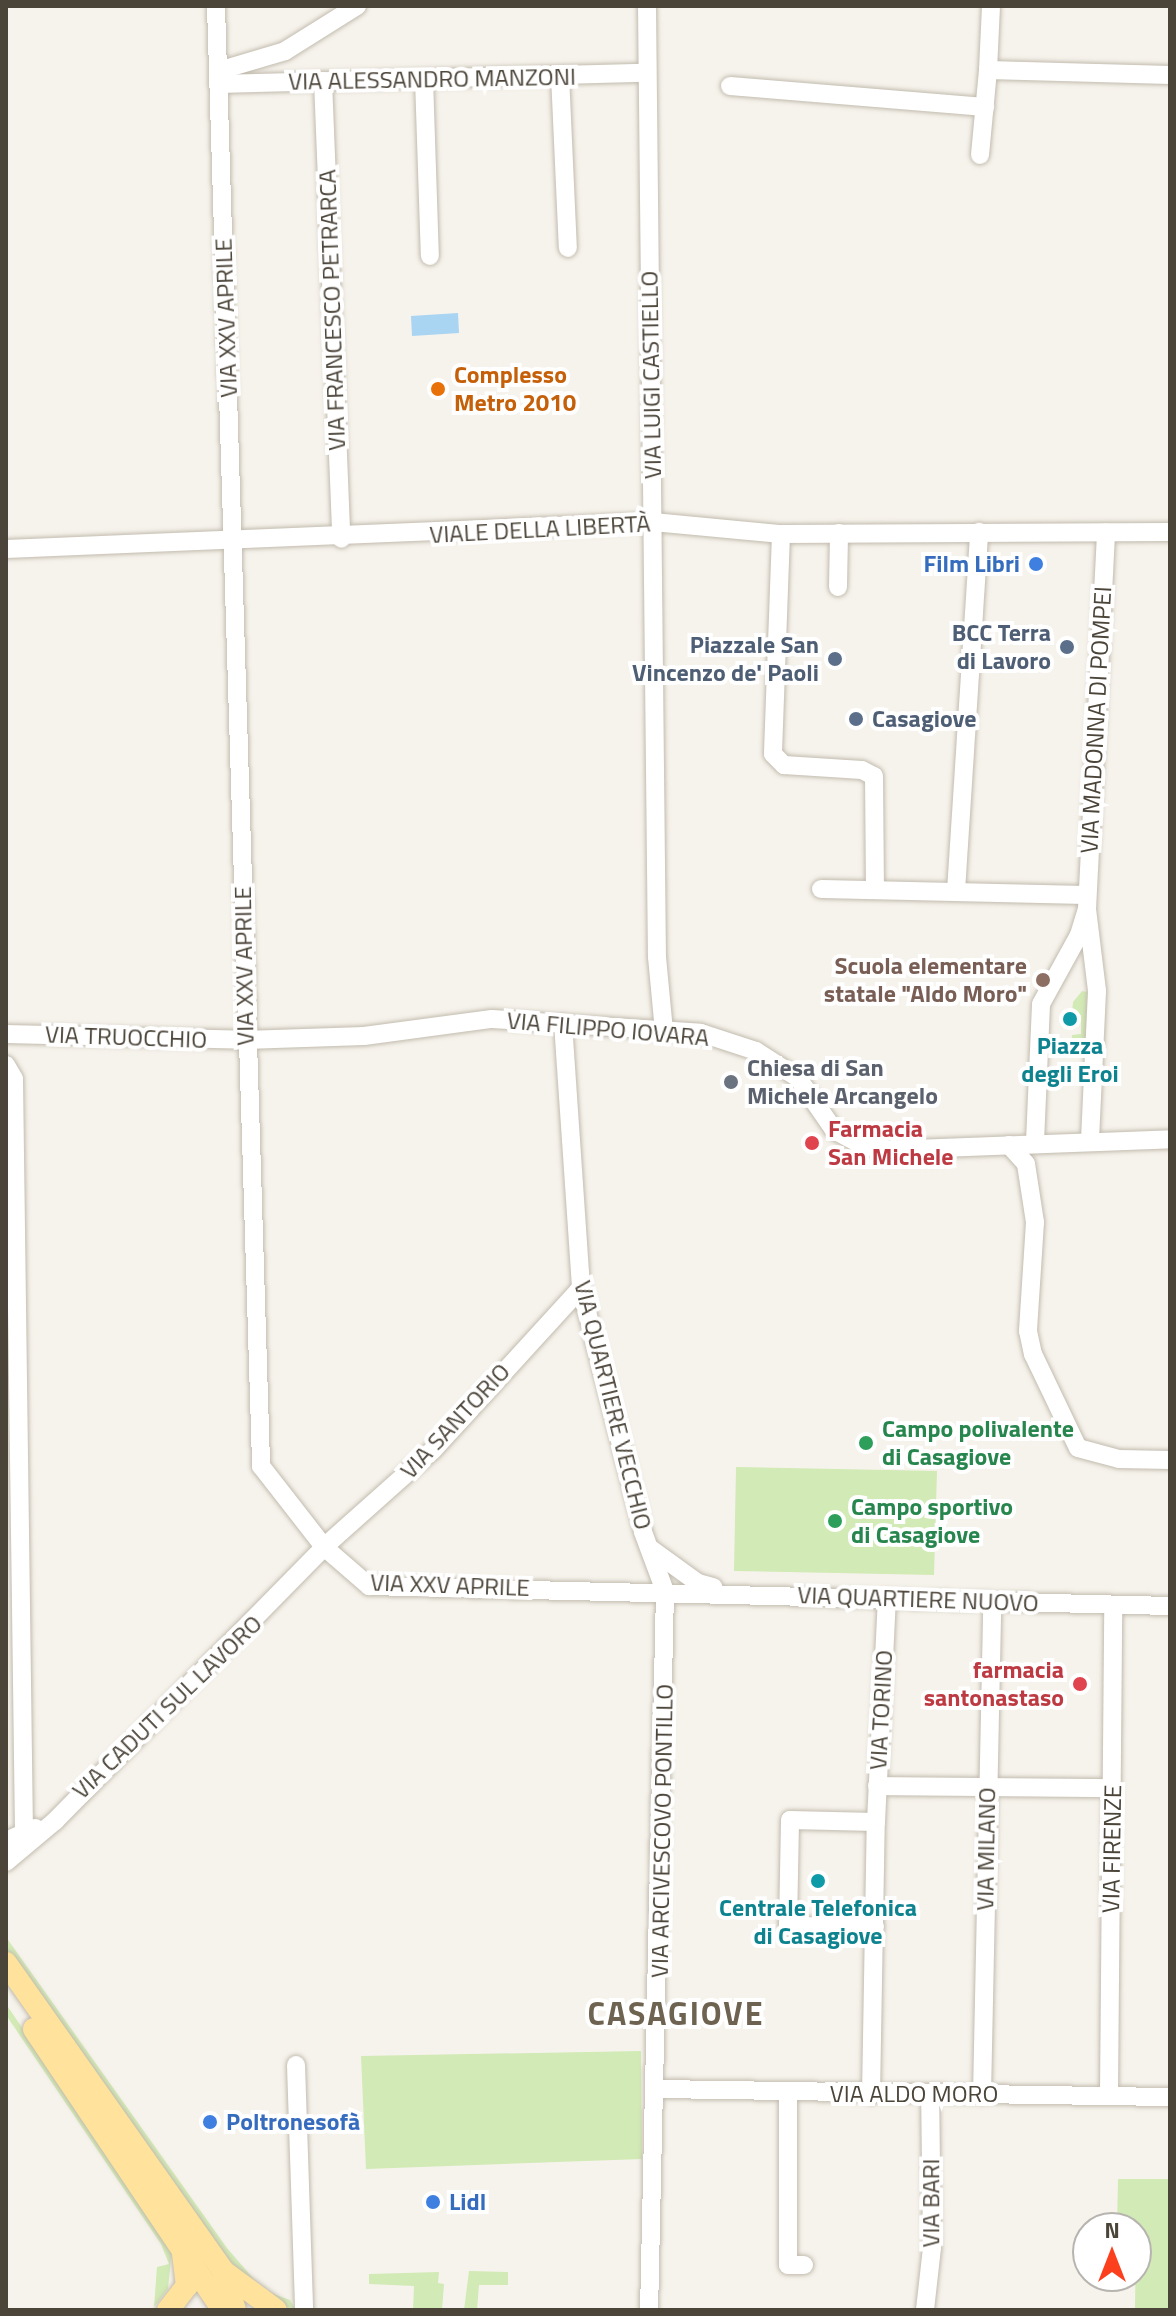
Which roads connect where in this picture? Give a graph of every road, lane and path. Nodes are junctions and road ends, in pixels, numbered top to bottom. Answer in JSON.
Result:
{"nodes":[{"id":1,"x":216,"y":6,"type":"edge"},
{"id":2,"x":357,"y":6,"type":"edge"},
{"id":3,"x":647,"y":6,"type":"edge"},
{"id":4,"x":991,"y":6,"type":"edge"},
{"id":5,"x":988,"y":70,"type":"junction"},
{"id":6,"x":645,"y":73,"type":"junction"},
{"id":7,"x":560,"y":75,"type":"junction"},
{"id":8,"x":1170,"y":75,"type":"edge"},
{"id":9,"x":218,"y":78,"type":"junction"},
{"id":10,"x":424,"y":79,"type":"junction"},
{"id":11,"x":323,"y":81,"type":"junction"},
{"id":12,"x":730,"y":86,"type":"dead end"},
{"id":13,"x":985,"y":107,"type":"junction"},
{"id":14,"x":980,"y":155,"type":"dead end"},
{"id":15,"x":568,"y":248,"type":"dead end"},
{"id":16,"x":430,"y":256,"type":"dead end"},
{"id":17,"x":653,"y":522,"type":"junction"},
{"id":18,"x":979,"y":532,"type":"junction"},
{"id":19,"x":1106,"y":532,"type":"junction"},
{"id":20,"x":1170,"y":532,"type":"edge"},
{"id":21,"x":839,"y":533,"type":"junction"},
{"id":22,"x":781,"y":534,"type":"junction"},
{"id":23,"x":341,"y":539,"type":"junction"},
{"id":24,"x":232,"y":542,"type":"junction"},
{"id":25,"x":6,"y":549,"type":"edge"},
{"id":26,"x":838,"y":587,"type":"dead end"},
{"id":27,"x":821,"y":889,"type":"dead end"},
{"id":28,"x":875,"y":890,"type":"junction"},
{"id":29,"x":956,"y":891,"type":"junction"},
{"id":30,"x":1087,"y":902,"type":"junction"},
{"id":31,"x":563,"y":1023,"type":"junction"},
{"id":32,"x":664,"y":1031,"type":"junction"},
{"id":33,"x":6,"y":1034,"type":"edge"},
{"id":34,"x":245,"y":1040,"type":"junction"},
{"id":35,"x":6,"y":1065,"type":"edge"},
{"id":36,"x":1170,"y":1139,"type":"edge"},
{"id":37,"x":1090,"y":1141,"type":"junction"},
{"id":38,"x":1035,"y":1142,"type":"junction"},
{"id":39,"x":1009,"y":1145,"type":"junction"},
{"id":40,"x":581,"y":1288,"type":"junction"},
{"id":41,"x":1170,"y":1460,"type":"edge"},
{"id":42,"x":324,"y":1547,"type":"junction"},
{"id":43,"x":648,"y":1547,"type":"junction"},
{"id":44,"x":665,"y":1591,"type":"junction"},
{"id":45,"x":739,"y":1594,"type":"junction"},
{"id":46,"x":887,"y":1598,"type":"junction"},
{"id":47,"x":992,"y":1602,"type":"junction"},
{"id":48,"x":1113,"y":1605,"type":"junction"},
{"id":49,"x":1170,"y":1606,"type":"edge"},
{"id":50,"x":877,"y":1786,"type":"junction"},
{"id":51,"x":987,"y":1787,"type":"junction"},
{"id":52,"x":1112,"y":1788,"type":"junction"},
{"id":53,"x":876,"y":1822,"type":"junction"},
{"id":54,"x":16,"y":1838,"type":"edge"},
{"id":55,"x":6,"y":1862,"type":"edge"},
{"id":56,"x":875,"y":1927,"type":"junction"},
{"id":57,"x":6,"y":1963,"type":"edge"},
{"id":58,"x":6,"y":1988,"type":"edge"},
{"id":59,"x":296,"y":2065,"type":"dead end"},
{"id":60,"x":658,"y":2089,"type":"junction"},
{"id":61,"x":788,"y":2092,"type":"junction"},
{"id":62,"x":1109,"y":2094,"type":"junction"},
{"id":63,"x":871,"y":2095,"type":"junction"},
{"id":64,"x":930,"y":2095,"type":"junction"},
{"id":65,"x":982,"y":2095,"type":"junction"},
{"id":66,"x":1170,"y":2097,"type":"edge"},
{"id":67,"x":178,"y":2241,"type":"junction"},
{"id":68,"x":804,"y":2265,"type":"dead end"},
{"id":69,"x":223,"y":2271,"type":"junction"},
{"id":70,"x":168,"y":2310,"type":"edge"},
{"id":71,"x":223,"y":2310,"type":"edge"},
{"id":72,"x":235,"y":2310,"type":"edge"},
{"id":73,"x":276,"y":2310,"type":"edge"},
{"id":74,"x":304,"y":2310,"type":"edge"},
{"id":75,"x":649,"y":2310,"type":"edge"},
{"id":76,"x":925,"y":2310,"type":"edge"}],
"edges":[{"from":1,"to":9,"type":"street","name":"VIA XXV APRILE"},
{"from":2,"to":9,"type":"street"},
{"from":3,"to":6,"type":"street","name":"VIA LUIGI CASTIELLO"},
{"from":4,"to":5,"type":"street"},
{"from":5,"to":8,"type":"street"},
{"from":5,"to":13,"type":"street"},
{"from":6,"to":7,"type":"street","name":"VIA ALESSANDRO MANZONI"},
{"from":6,"to":17,"type":"street","name":"VIA LUIGI CASTIELLO"},
{"from":7,"to":10,"type":"street","name":"VIA ALESSANDRO MANZONI"},
{"from":7,"to":15,"type":"street"},
{"from":9,"to":11,"type":"street","name":"VIA ALESSANDRO MANZONI"},
{"from":9,"to":24,"type":"street","name":"VIA XXV APRILE"},
{"from":10,"to":11,"type":"street","name":"VIA ALESSANDRO MANZONI"},
{"from":10,"to":16,"type":"street"},
{"from":11,"to":23,"type":"street","name":"VIA FRANCESCO PETRARCA"},
{"from":12,"to":13,"type":"street"},
{"from":13,"to":14,"type":"street"},
{"from":17,"to":22,"type":"street","name":"VIALE DELLA LIBERTÀ"},
{"from":17,"to":23,"type":"street","name":"VIALE DELLA LIBERTÀ"},
{"from":17,"to":32,"type":"street","name":"VIA LUIGI CASTIELLO"},
{"from":18,"to":19,"type":"street","name":"VIALE DELLA LIBERTÀ"},
{"from":18,"to":21,"type":"street","name":"VIALE DELLA LIBERTÀ"},
{"from":18,"to":29,"type":"street"},
{"from":19,"to":20,"type":"street","name":"VIALE DELLA LIBERTÀ"},
{"from":19,"to":30,"type":"street","name":"VIA MADONNA DI POMPEI"},
{"from":21,"to":22,"type":"street","name":"VIALE DELLA LIBERTÀ"},
{"from":21,"to":26,"type":"street"},
{"from":22,"to":28,"type":"street"},
{"from":23,"to":24,"type":"street","name":"VIALE DELLA LIBERTÀ"},
{"from":24,"to":25,"type":"street","name":"VIALE DELLA LIBERTÀ"},
{"from":24,"to":34,"type":"street","name":"VIA XXV APRILE"},
{"from":27,"to":28,"type":"street"},
{"from":28,"to":29,"type":"street"},
{"from":29,"to":30,"type":"street"},
{"from":30,"to":37,"type":"street"},
{"from":30,"to":38,"type":"street"},
{"from":31,"to":32,"type":"street","name":"VIA FILIPPO IOVARA"},
{"from":31,"to":34,"type":"street","name":"VIA FILIPPO IOVARA"},
{"from":31,"to":40,"type":"street","name":"VIA QUARTIERE VECCHIO"},
{"from":32,"to":39,"type":"street","name":"VIA FILIPPO IOVARA"},
{"from":33,"to":34,"type":"street","name":"VIA TRUOCCHIO"},
{"from":34,"to":42,"type":"street","name":"VIA XXV APRILE"},
{"from":35,"to":54,"type":"street"},
{"from":36,"to":37,"type":"street","name":"VIA FILIPPO IOVARA"},
{"from":37,"to":38,"type":"street","name":"VIA FILIPPO IOVARA"},
{"from":38,"to":39,"type":"street","name":"VIA FILIPPO IOVARA"},
{"from":39,"to":41,"type":"street"},
{"from":40,"to":42,"type":"street","name":"VIA SANTORIO"},
{"from":40,"to":43,"type":"street","name":"VIA QUARTIERE VECCHIO"},
{"from":42,"to":44,"type":"street","name":"VIA XXV APRILE"},
{"from":42,"to":54,"type":"street","name":"VIA CADUTI SUL LAVORO"},
{"from":43,"to":44,"type":"street","name":"VIA QUARTIERE VECCHIO"},
{"from":43,"to":45,"type":"street","name":"VIA QUARTIERE VECCHIO"},
{"from":44,"to":45,"type":"street","name":"VIA QUARTIERE NUOVO"},
{"from":44,"to":60,"type":"street","name":"VIA ARCIVESCOVO PONTILLO"},
{"from":45,"to":46,"type":"street","name":"VIA QUARTIERE NUOVO"},
{"from":46,"to":47,"type":"street","name":"VIA QUARTIERE NUOVO"},
{"from":46,"to":50,"type":"street","name":"VIA TORINO"},
{"from":47,"to":48,"type":"street","name":"VIA QUARTIERE NUOVO"},
{"from":47,"to":51,"type":"street","name":"VIA MILANO"},
{"from":48,"to":49,"type":"street","name":"VIA QUARTIERE NUOVO"},
{"from":48,"to":52,"type":"street","name":"VIA FIRENZE"},
{"from":50,"to":51,"type":"street"},
{"from":50,"to":53,"type":"street","name":"VIA TORINO"},
{"from":51,"to":52,"type":"street"},
{"from":51,"to":65,"type":"street","name":"VIA MILANO"},
{"from":52,"to":62,"type":"street","name":"VIA FIRENZE"},
{"from":53,"to":56,"type":"street","name":"VIA TORINO"},
{"from":53,"to":56,"type":"street"},
{"from":54,"to":55,"type":"street","name":"VIA CADUTI SUL LAVORO"},
{"from":56,"to":63,"type":"street","name":"VIA TORINO"},
{"from":57,"to":69,"type":"main road"},
{"from":58,"to":67,"type":"main road"},
{"from":59,"to":74,"type":"street"},
{"from":60,"to":61,"type":"street","name":"VIA ALDO MORO"},
{"from":60,"to":75,"type":"street","name":"VIA ARCIVESCOVO PONTILLO"},
{"from":61,"to":63,"type":"street","name":"VIA ALDO MORO"},
{"from":61,"to":68,"type":"street"},
{"from":62,"to":65,"type":"street","name":"VIA ALDO MORO"},
{"from":62,"to":66,"type":"street","name":"VIA ALDO MORO"},
{"from":63,"to":64,"type":"street","name":"VIA ALDO MORO"},
{"from":64,"to":65,"type":"street","name":"VIA ALDO MORO"},
{"from":64,"to":76,"type":"street","name":"VIA BARI"},
{"from":67,"to":70,"type":"main road"},
{"from":67,"to":71,"type":"main road"},
{"from":69,"to":72,"type":"main road"},
{"from":69,"to":73,"type":"main road"}]}
